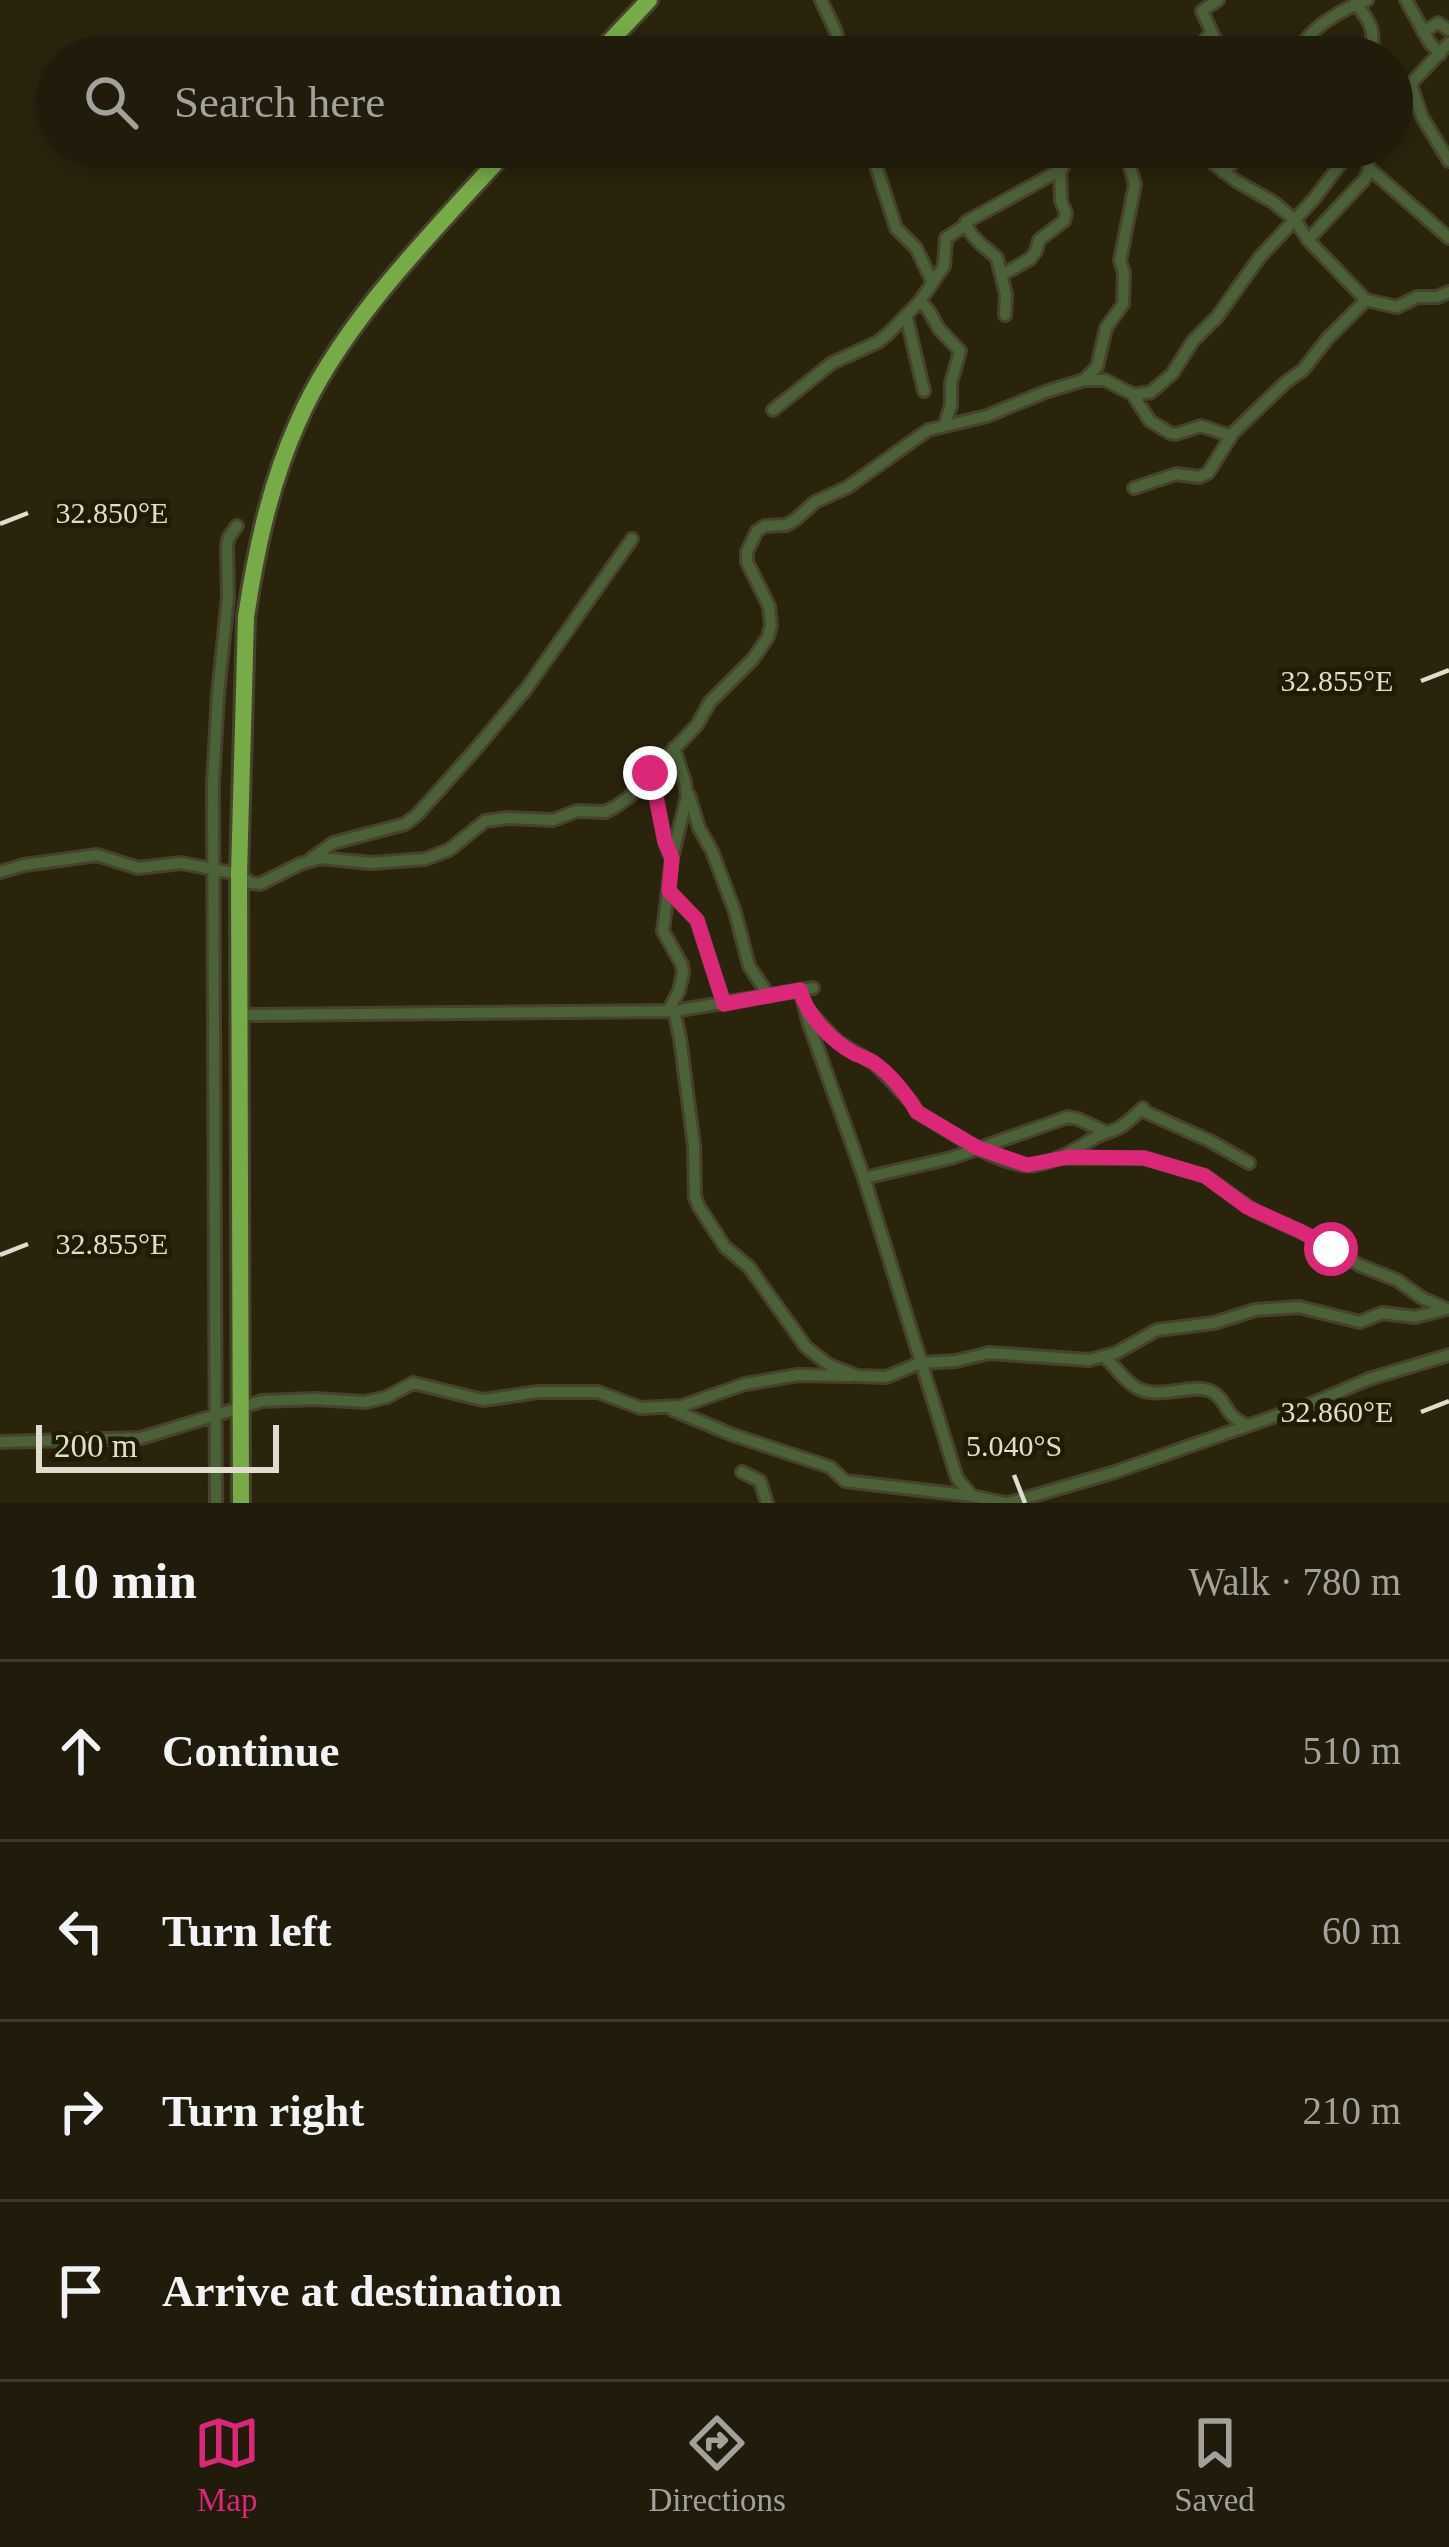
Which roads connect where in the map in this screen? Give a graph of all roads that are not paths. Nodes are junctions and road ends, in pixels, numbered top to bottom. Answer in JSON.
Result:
{"nodes":[{"id":1,"x":649,"y":0,"type":"edge"},
{"id":2,"x":821,"y":0,"type":"edge"},
{"id":3,"x":1218,"y":0,"type":"edge"},
{"id":4,"x":1406,"y":0,"type":"edge"},
{"id":5,"x":1358,"y":1,"type":"edge"},
{"id":6,"x":1449,"y":30,"type":"edge"},
{"id":7,"x":1211,"y":32,"type":"junction"},
{"id":8,"x":1423,"y":32,"type":"junction"},
{"id":9,"x":615,"y":36,"type":"edge"},
{"id":10,"x":837,"y":36,"type":"edge"},
{"id":11,"x":1208,"y":36,"type":"edge"},
{"id":12,"x":1213,"y":36,"type":"edge"},
{"id":13,"x":1310,"y":36,"type":"edge"},
{"id":14,"x":1373,"y":36,"type":"edge"},
{"id":15,"x":1449,"y":43,"type":"edge"},
{"id":16,"x":1440,"y":54,"type":"junction"},
{"id":17,"x":1413,"y":83,"type":"edge"},
{"id":18,"x":1413,"y":90,"type":"edge"},
{"id":19,"x":1449,"y":161,"type":"edge"},
{"id":20,"x":491,"y":168,"type":"edge"},
{"id":21,"x":877,"y":168,"type":"edge"},
{"id":22,"x":1062,"y":168,"type":"edge"},
{"id":23,"x":1130,"y":168,"type":"edge"},
{"id":24,"x":1218,"y":168,"type":"edge"},
{"id":25,"x":1227,"y":168,"type":"edge"},
{"id":26,"x":1338,"y":168,"type":"edge"},
{"id":27,"x":1370,"y":169,"type":"joint"},
{"id":28,"x":1060,"y":170,"type":"junction"},
{"id":29,"x":1223,"y":172,"type":"junction"},
{"id":30,"x":1295,"y":220,"type":"junction"},
{"id":31,"x":966,"y":224,"type":"junction"},
{"id":32,"x":1449,"y":238,"type":"edge"},
{"id":33,"x":1308,"y":240,"type":"junction"},
{"id":34,"x":1002,"y":275,"type":"junction"},
{"id":35,"x":932,"y":280,"type":"junction"},
{"id":36,"x":1448,"y":294,"type":"edge"},
{"id":37,"x":1366,"y":300,"type":"junction"},
{"id":38,"x":920,"y":302,"type":"junction"},
{"id":39,"x":906,"y":315,"type":"junction"},
{"id":40,"x":1005,"y":315,"type":"dead end"},
{"id":41,"x":1084,"y":380,"type":"junction"},
{"id":42,"x":924,"y":391,"type":"dead end"},
{"id":43,"x":1133,"y":395,"type":"junction"},
{"id":44,"x":951,"y":396,"type":"junction"},
{"id":45,"x":773,"y":410,"type":"dead end"},
{"id":46,"x":975,"y":419,"type":"junction"},
{"id":47,"x":945,"y":424,"type":"junction"},
{"id":48,"x":1231,"y":436,"type":"junction"},
{"id":49,"x":1134,"y":488,"type":"dead end"},
{"id":50,"x":237,"y":526,"type":"dead end"},
{"id":51,"x":632,"y":539,"type":"dead end"},
{"id":52,"x":674,"y":748,"type":"junction"},
{"id":53,"x":651,"y":772,"type":"junction"},
{"id":54,"x":687,"y":788,"type":"junction"},
{"id":55,"x":672,"y":858,"type":"junction"},
{"id":56,"x":309,"y":862,"type":"junction"},
{"id":57,"x":212,"y":871,"type":"junction"},
{"id":58,"x":0,"y":872,"type":"edge"},
{"id":59,"x":238,"y":874,"type":"junction"},
{"id":60,"x":669,"y":891,"type":"junction"},
{"id":61,"x":769,"y":996,"type":"junction"},
{"id":62,"x":724,"y":1004,"type":"junction"},
{"id":63,"x":804,"y":1006,"type":"junction"},
{"id":64,"x":671,"y":1011,"type":"junction"},
{"id":65,"x":241,"y":1016,"type":"junction"},
{"id":66,"x":1107,"y":1132,"type":"junction"},
{"id":67,"x":978,"y":1148,"type":"junction"},
{"id":68,"x":1057,"y":1158,"type":"junction"},
{"id":69,"x":1249,"y":1163,"type":"dead end"},
{"id":70,"x":864,"y":1178,"type":"junction"},
{"id":71,"x":1448,"y":1310,"type":"edge"},
{"id":72,"x":1449,"y":1355,"type":"edge"},
{"id":73,"x":1104,"y":1357,"type":"junction"},
{"id":74,"x":920,"y":1363,"type":"junction"},
{"id":75,"x":857,"y":1376,"type":"junction"},
{"id":76,"x":243,"y":1406,"type":"junction"},
{"id":77,"x":664,"y":1406,"type":"junction"},
{"id":78,"x":214,"y":1416,"type":"junction"},
{"id":79,"x":1247,"y":1425,"type":"junction"},
{"id":80,"x":0,"y":1442,"type":"edge"},
{"id":81,"x":742,"y":1472,"type":"dead end"},
{"id":82,"x":972,"y":1496,"type":"junction"},
{"id":83,"x":216,"y":1503,"type":"edge"},
{"id":84,"x":241,"y":1503,"type":"edge"},
{"id":85,"x":767,"y":1503,"type":"edge"},
{"id":86,"x":1007,"y":1503,"type":"edge"}],
"edges":[{"from":1,"to":9,"type":"highway"},
{"from":2,"to":10,"type":"street"},
{"from":3,"to":7,"type":"street"},
{"from":4,"to":8,"type":"street"},
{"from":5,"to":13,"type":"street"},
{"from":5,"to":14,"type":"street"},
{"from":6,"to":8,"type":"street"},
{"from":7,"to":11,"type":"street"},
{"from":7,"to":12,"type":"street"},
{"from":8,"to":16,"type":"street"},
{"from":15,"to":16,"type":"street"},
{"from":16,"to":17,"type":"street"},
{"from":18,"to":19,"type":"street"},
{"from":20,"to":59,"type":"highway"},
{"from":21,"to":35,"type":"street"},
{"from":22,"to":28,"type":"street"},
{"from":23,"to":41,"type":"street"},
{"from":24,"to":29,"type":"street"},
{"from":25,"to":29,"type":"street"},
{"from":26,"to":30,"type":"street"},
{"from":27,"to":32,"type":"street"},
{"from":27,"to":33,"type":"street"},
{"from":28,"to":31,"type":"street"},
{"from":28,"to":34,"type":"street"},
{"from":29,"to":30,"type":"street"},
{"from":30,"to":33,"type":"street"},
{"from":30,"to":43,"type":"street"},
{"from":31,"to":34,"type":"street"},
{"from":31,"to":35,"type":"street"},
{"from":33,"to":37,"type":"street"},
{"from":34,"to":40,"type":"street"},
{"from":35,"to":38,"type":"street"},
{"from":36,"to":37,"type":"street"},
{"from":37,"to":48,"type":"street"},
{"from":38,"to":39,"type":"street"},
{"from":38,"to":44,"type":"street"},
{"from":39,"to":42,"type":"street"},
{"from":39,"to":45,"type":"street"},
{"from":41,"to":43,"type":"street"},
{"from":41,"to":46,"type":"street"},
{"from":43,"to":48,"type":"street"},
{"from":44,"to":46,"type":"street"},
{"from":44,"to":47,"type":"street"},
{"from":46,"to":47,"type":"street"},
{"from":47,"to":52,"type":"street"},
{"from":48,"to":49,"type":"street"},
{"from":50,"to":57,"type":"street"},
{"from":51,"to":56,"type":"street"},
{"from":52,"to":53,"type":"street"},
{"from":52,"to":54,"type":"street"},
{"from":53,"to":55,"type":"street"},
{"from":53,"to":56,"type":"street"},
{"from":54,"to":55,"type":"street"},
{"from":54,"to":61,"type":"street"},
{"from":55,"to":60,"type":"street"},
{"from":56,"to":59,"type":"street"},
{"from":57,"to":58,"type":"street"},
{"from":57,"to":59,"type":"street"},
{"from":57,"to":78,"type":"street"},
{"from":59,"to":65,"type":"highway"},
{"from":60,"to":62,"type":"street"},
{"from":60,"to":64,"type":"street"},
{"from":61,"to":62,"type":"street"},
{"from":61,"to":63,"type":"street"},
{"from":62,"to":64,"type":"street"},
{"from":63,"to":67,"type":"street"},
{"from":63,"to":70,"type":"street"},
{"from":64,"to":65,"type":"street"},
{"from":64,"to":75,"type":"street"},
{"from":65,"to":76,"type":"highway"},
{"from":66,"to":67,"type":"street"},
{"from":66,"to":68,"type":"street"},
{"from":66,"to":69,"type":"street"},
{"from":67,"to":68,"type":"street"},
{"from":67,"to":70,"type":"street"},
{"from":68,"to":71,"type":"street"},
{"from":70,"to":74,"type":"street"},
{"from":71,"to":73,"type":"street"},
{"from":72,"to":79,"type":"street"},
{"from":73,"to":74,"type":"street"},
{"from":73,"to":79,"type":"street"},
{"from":74,"to":75,"type":"street"},
{"from":74,"to":82,"type":"street"},
{"from":75,"to":77,"type":"street"},
{"from":76,"to":77,"type":"street"},
{"from":76,"to":78,"type":"street"},
{"from":76,"to":84,"type":"highway"},
{"from":77,"to":82,"type":"street"},
{"from":78,"to":80,"type":"street"},
{"from":78,"to":83,"type":"street"},
{"from":79,"to":86,"type":"street"},
{"from":81,"to":85,"type":"street"},
{"from":82,"to":86,"type":"street"}]}
